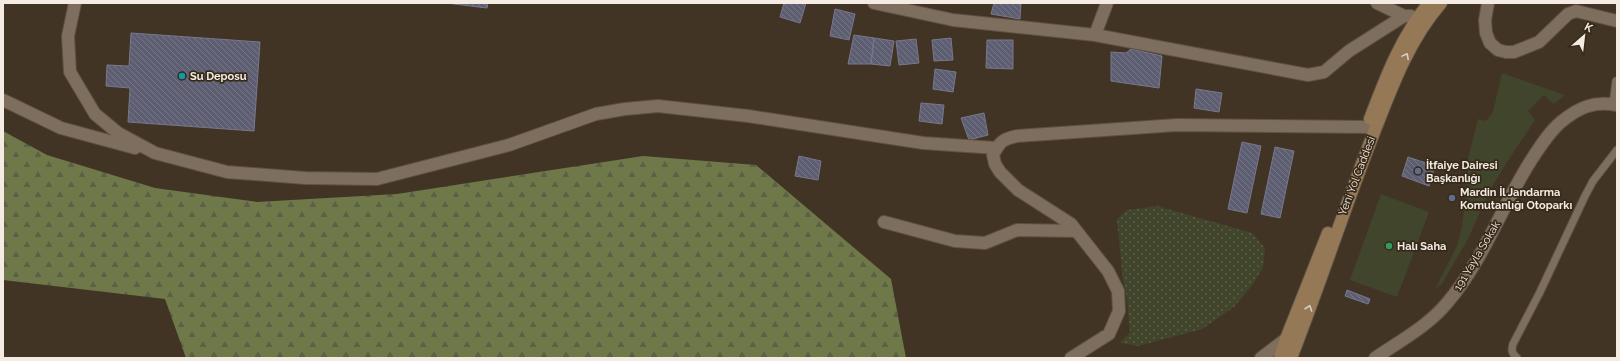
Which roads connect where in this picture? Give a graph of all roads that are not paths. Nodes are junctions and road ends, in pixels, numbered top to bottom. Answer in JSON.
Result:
{"nodes":[{"id":1,"x":75,"y":3,"type":"edge"},
{"id":2,"x":874,"y":3,"type":"edge"},
{"id":3,"x":1106,"y":3,"type":"edge"},
{"id":4,"x":1377,"y":3,"type":"edge"},
{"id":5,"x":1430,"y":3,"type":"edge"},
{"id":6,"x":1441,"y":3,"type":"edge"},
{"id":7,"x":1488,"y":3,"type":"edge"},
{"id":8,"x":1404,"y":16,"type":"junction"},
{"id":9,"x":1418,"y":16,"type":"junction"},
{"id":10,"x":1617,"y":21,"type":"edge"},
{"id":11,"x":1095,"y":36,"type":"junction"},
{"id":12,"x":1616,"y":81,"type":"edge"},
{"id":13,"x":3,"y":100,"type":"edge"},
{"id":14,"x":1615,"y":105,"type":"edge"},
{"id":15,"x":1368,"y":127,"type":"junction"},
{"id":16,"x":996,"y":148,"type":"junction"},
{"id":17,"x":1617,"y":150,"type":"edge"},
{"id":18,"x":155,"y":153,"type":"junction"},
{"id":19,"x":884,"y":222,"type":"dead end"},
{"id":20,"x":1076,"y":231,"type":"junction"},
{"id":21,"x":1300,"y":334,"type":"junction"},
{"id":22,"x":1286,"y":339,"type":"junction"},
{"id":23,"x":1071,"y":358,"type":"edge"},
{"id":24,"x":1261,"y":358,"type":"edge"},
{"id":25,"x":1280,"y":358,"type":"edge"},
{"id":26,"x":1291,"y":358,"type":"edge"},
{"id":27,"x":1375,"y":358,"type":"edge"},
{"id":28,"x":1517,"y":358,"type":"edge"}],
"edges":[{"from":1,"to":18,"type":"street"},
{"from":2,"to":11,"type":"street"},
{"from":3,"to":11,"type":"street"},
{"from":4,"to":8,"type":"street"},
{"from":5,"to":9,"type":"main road","name":"Yeni Yol Caddesi"},
{"from":21,"to":6,"type":"main road","name":"Yeni Yol Caddesi","one_way":true},
{"from":7,"to":10,"type":"street"},
{"from":8,"to":9,"type":"street"},
{"from":8,"to":11,"type":"street"},
{"from":9,"to":15,"type":"main road","name":"Yeni Yol Caddesi"},
{"from":12,"to":14,"type":"lane"},
{"from":13,"to":18,"type":"street"},
{"from":14,"to":27,"type":"street","name":"191 Yayla Sokak"},
{"from":15,"to":16,"type":"street"},
{"from":15,"to":22,"type":"main road","name":"Yeni Yol Caddesi"},
{"from":16,"to":18,"type":"street"},
{"from":16,"to":20,"type":"street"},
{"from":17,"to":28,"type":"lane"},
{"from":19,"to":20,"type":"street"},
{"from":20,"to":23,"type":"street"},
{"from":21,"to":22,"type":"street"},
{"from":21,"to":26,"type":"main road","name":"Yeni Yol Caddesi"},
{"from":22,"to":24,"type":"street"},
{"from":22,"to":25,"type":"main road","name":"Yeni Yol Caddesi"}]}
